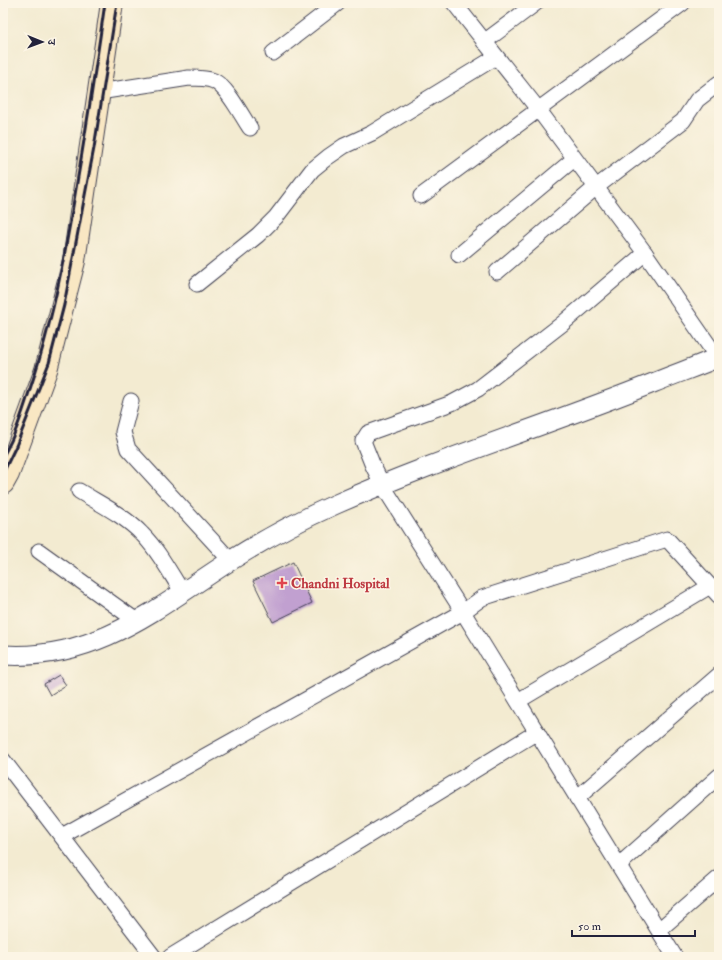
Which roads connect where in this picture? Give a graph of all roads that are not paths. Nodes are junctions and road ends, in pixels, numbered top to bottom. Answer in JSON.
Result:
{"nodes":[{"id":1,"x":100,"y":3,"type":"edge"},
{"id":2,"x":112,"y":3,"type":"edge"},
{"id":3,"x":338,"y":3,"type":"edge"},
{"id":4,"x":454,"y":3,"type":"edge"},
{"id":5,"x":536,"y":3,"type":"edge"},
{"id":6,"x":683,"y":3,"type":"edge"},
{"id":7,"x":484,"y":42,"type":"junction"},
{"id":8,"x":273,"y":53,"type":"dead end"},
{"id":9,"x":496,"y":57,"type":"junction"},
{"id":10,"x":719,"y":83,"type":"edge"},
{"id":11,"x":99,"y":92,"type":"junction"},
{"id":12,"x":538,"y":109,"type":"junction"},
{"id":13,"x":250,"y":128,"type":"dead end"},
{"id":14,"x":574,"y":159,"type":"junction"},
{"id":15,"x":596,"y":188,"type":"junction"},
{"id":16,"x":421,"y":196,"type":"dead end"},
{"id":17,"x":645,"y":252,"type":"junction"},
{"id":18,"x":459,"y":255,"type":"dead end"},
{"id":19,"x":497,"y":272,"type":"dead end"},
{"id":20,"x":197,"y":284,"type":"dead end"},
{"id":21,"x":718,"y":357,"type":"edge"},
{"id":22,"x":131,"y":401,"type":"dead end"},
{"id":23,"x":3,"y":451,"type":"edge"},
{"id":24,"x":3,"y":483,"type":"edge"},
{"id":25,"x":383,"y":486,"type":"junction"},
{"id":26,"x":79,"y":490,"type":"dead end"},
{"id":27,"x":39,"y":551,"type":"dead end"},
{"id":28,"x":231,"y":561,"type":"junction"},
{"id":29,"x":715,"y":591,"type":"edge"},
{"id":30,"x":183,"y":593,"type":"junction"},
{"id":31,"x":463,"y":612,"type":"junction"},
{"id":32,"x":138,"y":622,"type":"junction"},
{"id":33,"x":3,"y":654,"type":"edge"},
{"id":34,"x":719,"y":675,"type":"edge"},
{"id":35,"x":518,"y":701,"type":"junction"},
{"id":36,"x":537,"y":732,"type":"junction"},
{"id":37,"x":3,"y":760,"type":"edge"},
{"id":38,"x":719,"y":776,"type":"edge"},
{"id":39,"x":577,"y":798,"type":"junction"},
{"id":40,"x":62,"y":836,"type":"junction"},
{"id":41,"x":619,"y":865,"type":"junction"},
{"id":42,"x":719,"y":878,"type":"edge"},
{"id":43,"x":659,"y":930,"type":"junction"},
{"id":44,"x":154,"y":957,"type":"edge"},
{"id":45,"x":170,"y":957,"type":"edge"},
{"id":46,"x":675,"y":957,"type":"edge"}],
"edges":[{"from":1,"to":23,"type":"main road"},
{"from":2,"to":11,"type":"main road"},
{"from":3,"to":8,"type":"street"},
{"from":4,"to":7,"type":"street"},
{"from":5,"to":7,"type":"street"},
{"from":6,"to":12,"type":"street"},
{"from":7,"to":9,"type":"street"},
{"from":9,"to":12,"type":"street"},
{"from":9,"to":20,"type":"street"},
{"from":10,"to":15,"type":"street"},
{"from":11,"to":13,"type":"street"},
{"from":11,"to":24,"type":"main road"},
{"from":12,"to":14,"type":"street"},
{"from":12,"to":16,"type":"street"},
{"from":14,"to":15,"type":"street"},
{"from":14,"to":18,"type":"street"},
{"from":15,"to":17,"type":"street"},
{"from":15,"to":19,"type":"street"},
{"from":17,"to":21,"type":"street"},
{"from":17,"to":25,"type":"street"},
{"from":21,"to":25,"type":"street"},
{"from":22,"to":28,"type":"street"},
{"from":25,"to":28,"type":"street"},
{"from":25,"to":31,"type":"street"},
{"from":26,"to":30,"type":"street"},
{"from":27,"to":32,"type":"street"},
{"from":28,"to":30,"type":"street"},
{"from":29,"to":31,"type":"street"},
{"from":29,"to":35,"type":"street"},
{"from":30,"to":32,"type":"street"},
{"from":31,"to":35,"type":"street"},
{"from":31,"to":40,"type":"street"},
{"from":32,"to":33,"type":"street"},
{"from":34,"to":39,"type":"street"},
{"from":35,"to":36,"type":"street"},
{"from":36,"to":39,"type":"street"},
{"from":36,"to":45,"type":"street"},
{"from":37,"to":40,"type":"street"},
{"from":38,"to":41,"type":"street"},
{"from":39,"to":41,"type":"street"},
{"from":40,"to":44,"type":"street"},
{"from":41,"to":43,"type":"street"},
{"from":42,"to":43,"type":"street"},
{"from":43,"to":46,"type":"street"}]}
